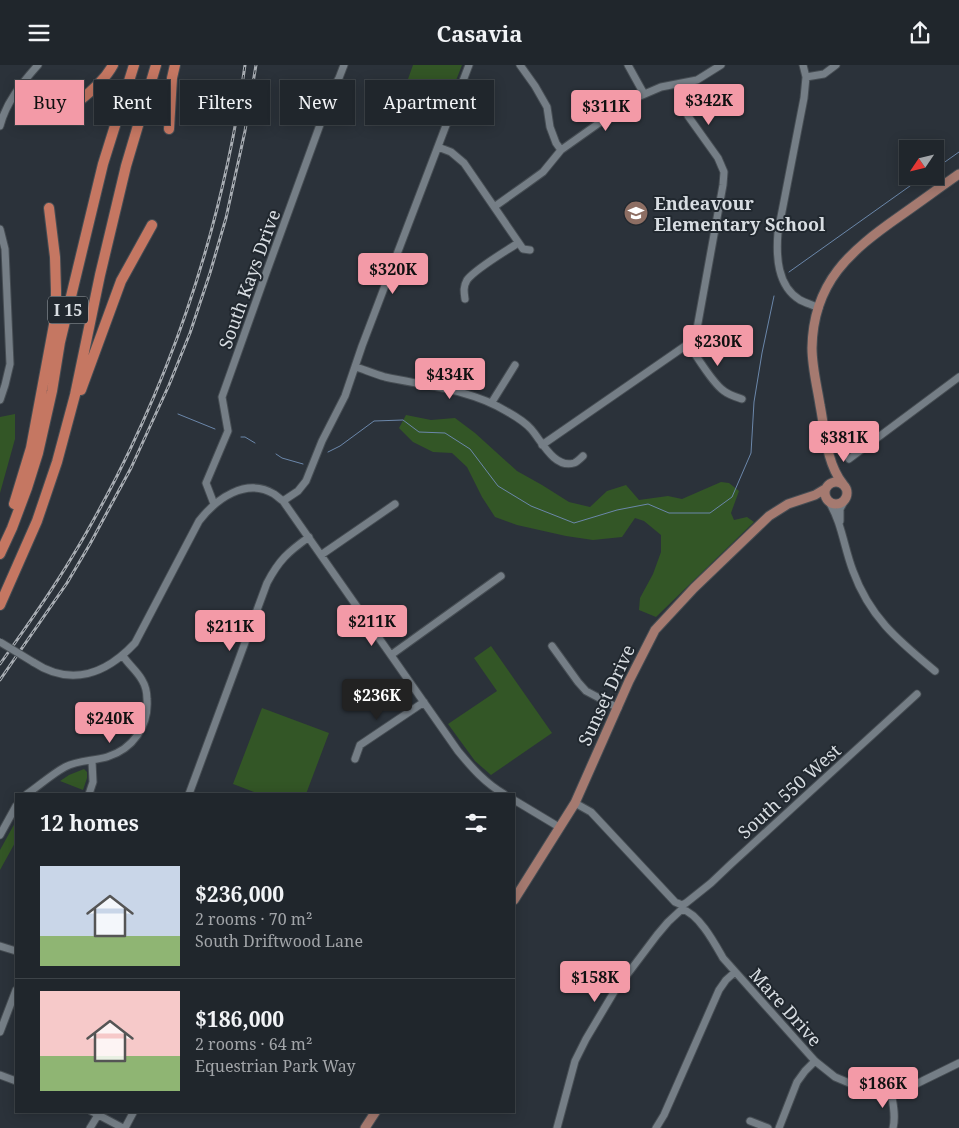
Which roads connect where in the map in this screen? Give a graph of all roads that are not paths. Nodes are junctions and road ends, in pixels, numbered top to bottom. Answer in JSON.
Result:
{"nodes":[{"id":1,"x":113,"y":65,"type":"edge"},
{"id":2,"x":134,"y":65,"type":"edge"},
{"id":3,"x":156,"y":65,"type":"edge"},
{"id":4,"x":175,"y":65,"type":"edge"},
{"id":5,"x":344,"y":65,"type":"edge"},
{"id":6,"x":469,"y":65,"type":"edge"},
{"id":7,"x":520,"y":65,"type":"edge"},
{"id":8,"x":628,"y":65,"type":"edge"},
{"id":9,"x":721,"y":65,"type":"edge"},
{"id":10,"x":803,"y":65,"type":"edge"},
{"id":11,"x":836,"y":65,"type":"edge"},
{"id":12,"x":35,"y":66,"type":"edge"},
{"id":13,"x":806,"y":77,"type":"junction"},
{"id":14,"x":679,"y":84,"type":"junction"},
{"id":15,"x":644,"y":94,"type":"junction"},
{"id":16,"x":84,"y":97,"type":"edge"},
{"id":17,"x":0,"y":126,"type":"edge"},
{"id":18,"x":169,"y":129,"type":"dead end"},
{"id":19,"x":438,"y":147,"type":"junction"},
{"id":20,"x":561,"y":150,"type":"junction"},
{"id":21,"x":959,"y":175,"type":"edge"},
{"id":22,"x":494,"y":207,"type":"junction"},
{"id":23,"x":49,"y":208,"type":"dead end"},
{"id":24,"x":152,"y":225,"type":"dead end"},
{"id":25,"x":0,"y":229,"type":"edge"},
{"id":26,"x":518,"y":243,"type":"junction"},
{"id":27,"x":530,"y":250,"type":"dead end"},
{"id":28,"x":465,"y":299,"type":"dead end"},
{"id":29,"x":819,"y":308,"type":"junction"},
{"id":30,"x":688,"y":344,"type":"junction"},
{"id":31,"x":515,"y":365,"type":"dead end"},
{"id":32,"x":356,"y":367,"type":"junction"},
{"id":33,"x":959,"y":377,"type":"edge"},
{"id":34,"x":742,"y":399,"type":"dead end"},
{"id":35,"x":0,"y":400,"type":"edge"},
{"id":36,"x":492,"y":402,"type":"junction"},
{"id":37,"x":542,"y":445,"type":"junction"},
{"id":38,"x":828,"y":452,"type":"junction"},
{"id":39,"x":583,"y":457,"type":"dead end"},
{"id":40,"x":849,"y":459,"type":"dead end"},
{"id":41,"x":57,"y":462,"type":"junction"},
{"id":42,"x":842,"y":484,"type":"junction"},
{"id":43,"x":826,"y":487,"type":"junction"},
{"id":44,"x":804,"y":499,"type":"junction"},
{"id":45,"x":845,"y":500,"type":"junction"},
{"id":46,"x":283,"y":501,"type":"junction"},
{"id":47,"x":828,"y":501,"type":"junction"},
{"id":48,"x":214,"y":504,"type":"junction"},
{"id":49,"x":395,"y":504,"type":"dead end"},
{"id":50,"x":840,"y":526,"type":"junction"},
{"id":51,"x":309,"y":537,"type":"junction"},
{"id":52,"x":0,"y":543,"type":"edge"},
{"id":53,"x":0,"y":555,"type":"edge"},
{"id":54,"x":321,"y":555,"type":"junction"},
{"id":55,"x":501,"y":577,"type":"dead end"},
{"id":56,"x":0,"y":605,"type":"edge"},
{"id":57,"x":0,"y":642,"type":"edge"},
{"id":58,"x":552,"y":646,"type":"dead end"},
{"id":59,"x":391,"y":655,"type":"junction"},
{"id":60,"x":123,"y":656,"type":"junction"},
{"id":61,"x":935,"y":671,"type":"dead end"},
{"id":62,"x":917,"y":694,"type":"dead end"},
{"id":63,"x":424,"y":702,"type":"junction"},
{"id":64,"x":618,"y":708,"type":"junction"},
{"id":65,"x":355,"y":759,"type":"dead end"},
{"id":66,"x":92,"y":761,"type":"junction"},
{"id":67,"x":28,"y":793,"type":"edge"},
{"id":68,"x":89,"y":793,"type":"edge"},
{"id":69,"x":189,"y":793,"type":"edge"},
{"id":70,"x":503,"y":793,"type":"edge"},
{"id":71,"x":515,"y":801,"type":"edge"},
{"id":72,"x":575,"y":803,"type":"junction"},
{"id":73,"x":15,"y":808,"type":"edge"},
{"id":74,"x":560,"y":827,"type":"junction"},
{"id":75,"x":0,"y":835,"type":"edge"},
{"id":76,"x":515,"y":898,"type":"edge"},
{"id":77,"x":682,"y":907,"type":"junction"},
{"id":78,"x":0,"y":945,"type":"edge"},
{"id":79,"x":15,"y":951,"type":"edge"},
{"id":80,"x":735,"y":972,"type":"junction"},
{"id":81,"x":15,"y":993,"type":"edge"},
{"id":82,"x":0,"y":1033,"type":"edge"},
{"id":83,"x":816,"y":1061,"type":"junction"},
{"id":84,"x":959,"y":1063,"type":"edge"},
{"id":85,"x":0,"y":1075,"type":"edge"},
{"id":86,"x":15,"y":1081,"type":"edge"},
{"id":87,"x":891,"y":1092,"type":"junction"},
{"id":88,"x":94,"y":1113,"type":"edge"},
{"id":89,"x":133,"y":1113,"type":"edge"},
{"id":90,"x":375,"y":1113,"type":"edge"},
{"id":91,"x":750,"y":1121,"type":"dead end"},
{"id":92,"x":90,"y":1128,"type":"edge"},
{"id":93,"x":124,"y":1128,"type":"edge"},
{"id":94,"x":365,"y":1128,"type":"edge"},
{"id":95,"x":558,"y":1128,"type":"edge"},
{"id":96,"x":656,"y":1128,"type":"edge"},
{"id":97,"x":768,"y":1128,"type":"edge"},
{"id":98,"x":779,"y":1128,"type":"edge"},
{"id":99,"x":893,"y":1128,"type":"edge"}],
"edges":[{"from":1,"to":16,"type":"highway"},
{"from":2,"to":53,"type":"highway","number":"I 15"},
{"from":3,"to":41,"type":"highway","number":"I 15"},
{"from":4,"to":18,"type":"highway"},
{"from":5,"to":48,"type":"street","name":"South Kays Drive"},
{"from":6,"to":19,"type":"street"},
{"from":7,"to":20,"type":"street"},
{"from":8,"to":15,"type":"street"},
{"from":9,"to":14,"type":"street"},
{"from":10,"to":13,"type":"street"},
{"from":11,"to":13,"type":"street"},
{"from":12,"to":17,"type":"street"},
{"from":13,"to":29,"type":"street"},
{"from":14,"to":15,"type":"street"},
{"from":14,"to":30,"type":"street"},
{"from":15,"to":20,"type":"street"},
{"from":19,"to":22,"type":"street"},
{"from":19,"to":32,"type":"street"},
{"from":20,"to":22,"type":"street"},
{"from":21,"to":29,"type":"main road"},
{"from":22,"to":26,"type":"street"},
{"from":23,"to":52,"type":"highway"},
{"from":24,"to":41,"type":"highway"},
{"from":25,"to":35,"type":"street"},
{"from":26,"to":27,"type":"street"},
{"from":26,"to":28,"type":"street"},
{"from":29,"to":38,"type":"main road"},
{"from":30,"to":34,"type":"street"},
{"from":30,"to":37,"type":"street"},
{"from":31,"to":36,"type":"street"},
{"from":32,"to":36,"type":"street"},
{"from":32,"to":46,"type":"street"},
{"from":33,"to":40,"type":"street"},
{"from":36,"to":37,"type":"street"},
{"from":37,"to":39,"type":"street"},
{"from":38,"to":42,"type":"main road"},
{"from":38,"to":43,"type":"main road"},
{"from":41,"to":56,"type":"highway","number":"I 15"},
{"from":42,"to":43,"type":"main road"},
{"from":42,"to":45,"type":"main road"},
{"from":43,"to":44,"type":"main road","name":"Sunset Drive"},
{"from":43,"to":47,"type":"main road"},
{"from":44,"to":47,"type":"main road"},
{"from":44,"to":64,"type":"main road","name":"Sunset Drive"},
{"from":45,"to":47,"type":"main road"},
{"from":45,"to":50,"type":"street"},
{"from":46,"to":48,"type":"street"},
{"from":46,"to":51,"type":"street"},
{"from":47,"to":50,"type":"street"},
{"from":48,"to":60,"type":"street"},
{"from":49,"to":54,"type":"street"},
{"from":50,"to":61,"type":"street"},
{"from":51,"to":54,"type":"street"},
{"from":51,"to":69,"type":"street"},
{"from":54,"to":59,"type":"street"},
{"from":55,"to":59,"type":"street"},
{"from":57,"to":60,"type":"street","bridge":true},
{"from":58,"to":64,"type":"street"},
{"from":59,"to":63,"type":"street"},
{"from":60,"to":66,"type":"street"},
{"from":62,"to":77,"type":"street","name":"South 550 West"},
{"from":63,"to":65,"type":"street"},
{"from":63,"to":70,"type":"street"},
{"from":64,"to":72,"type":"main road","name":"Sunset Drive"},
{"from":66,"to":67,"type":"street"},
{"from":66,"to":68,"type":"street"},
{"from":71,"to":74,"type":"street"},
{"from":72,"to":74,"type":"main road","name":"Sunset Drive"},
{"from":72,"to":77,"type":"street","name":"Mare Drive"},
{"from":73,"to":75,"type":"street"},
{"from":74,"to":76,"type":"main road","name":"Sunset Drive"},
{"from":77,"to":80,"type":"street","name":"Mare Drive"},
{"from":77,"to":95,"type":"street","name":"South 550 West"},
{"from":78,"to":79,"type":"street"},
{"from":80,"to":83,"type":"street","name":"Mare Drive"},
{"from":80,"to":96,"type":"street"},
{"from":81,"to":82,"type":"street"},
{"from":83,"to":87,"type":"street","name":"Mare Drive"},
{"from":83,"to":98,"type":"street"},
{"from":84,"to":87,"type":"street"},
{"from":85,"to":86,"type":"street"},
{"from":87,"to":99,"type":"street"},
{"from":88,"to":92,"type":"street"},
{"from":88,"to":93,"type":"street"},
{"from":89,"to":93,"type":"street"},
{"from":90,"to":94,"type":"main road"},
{"from":91,"to":97,"type":"street"}]}
